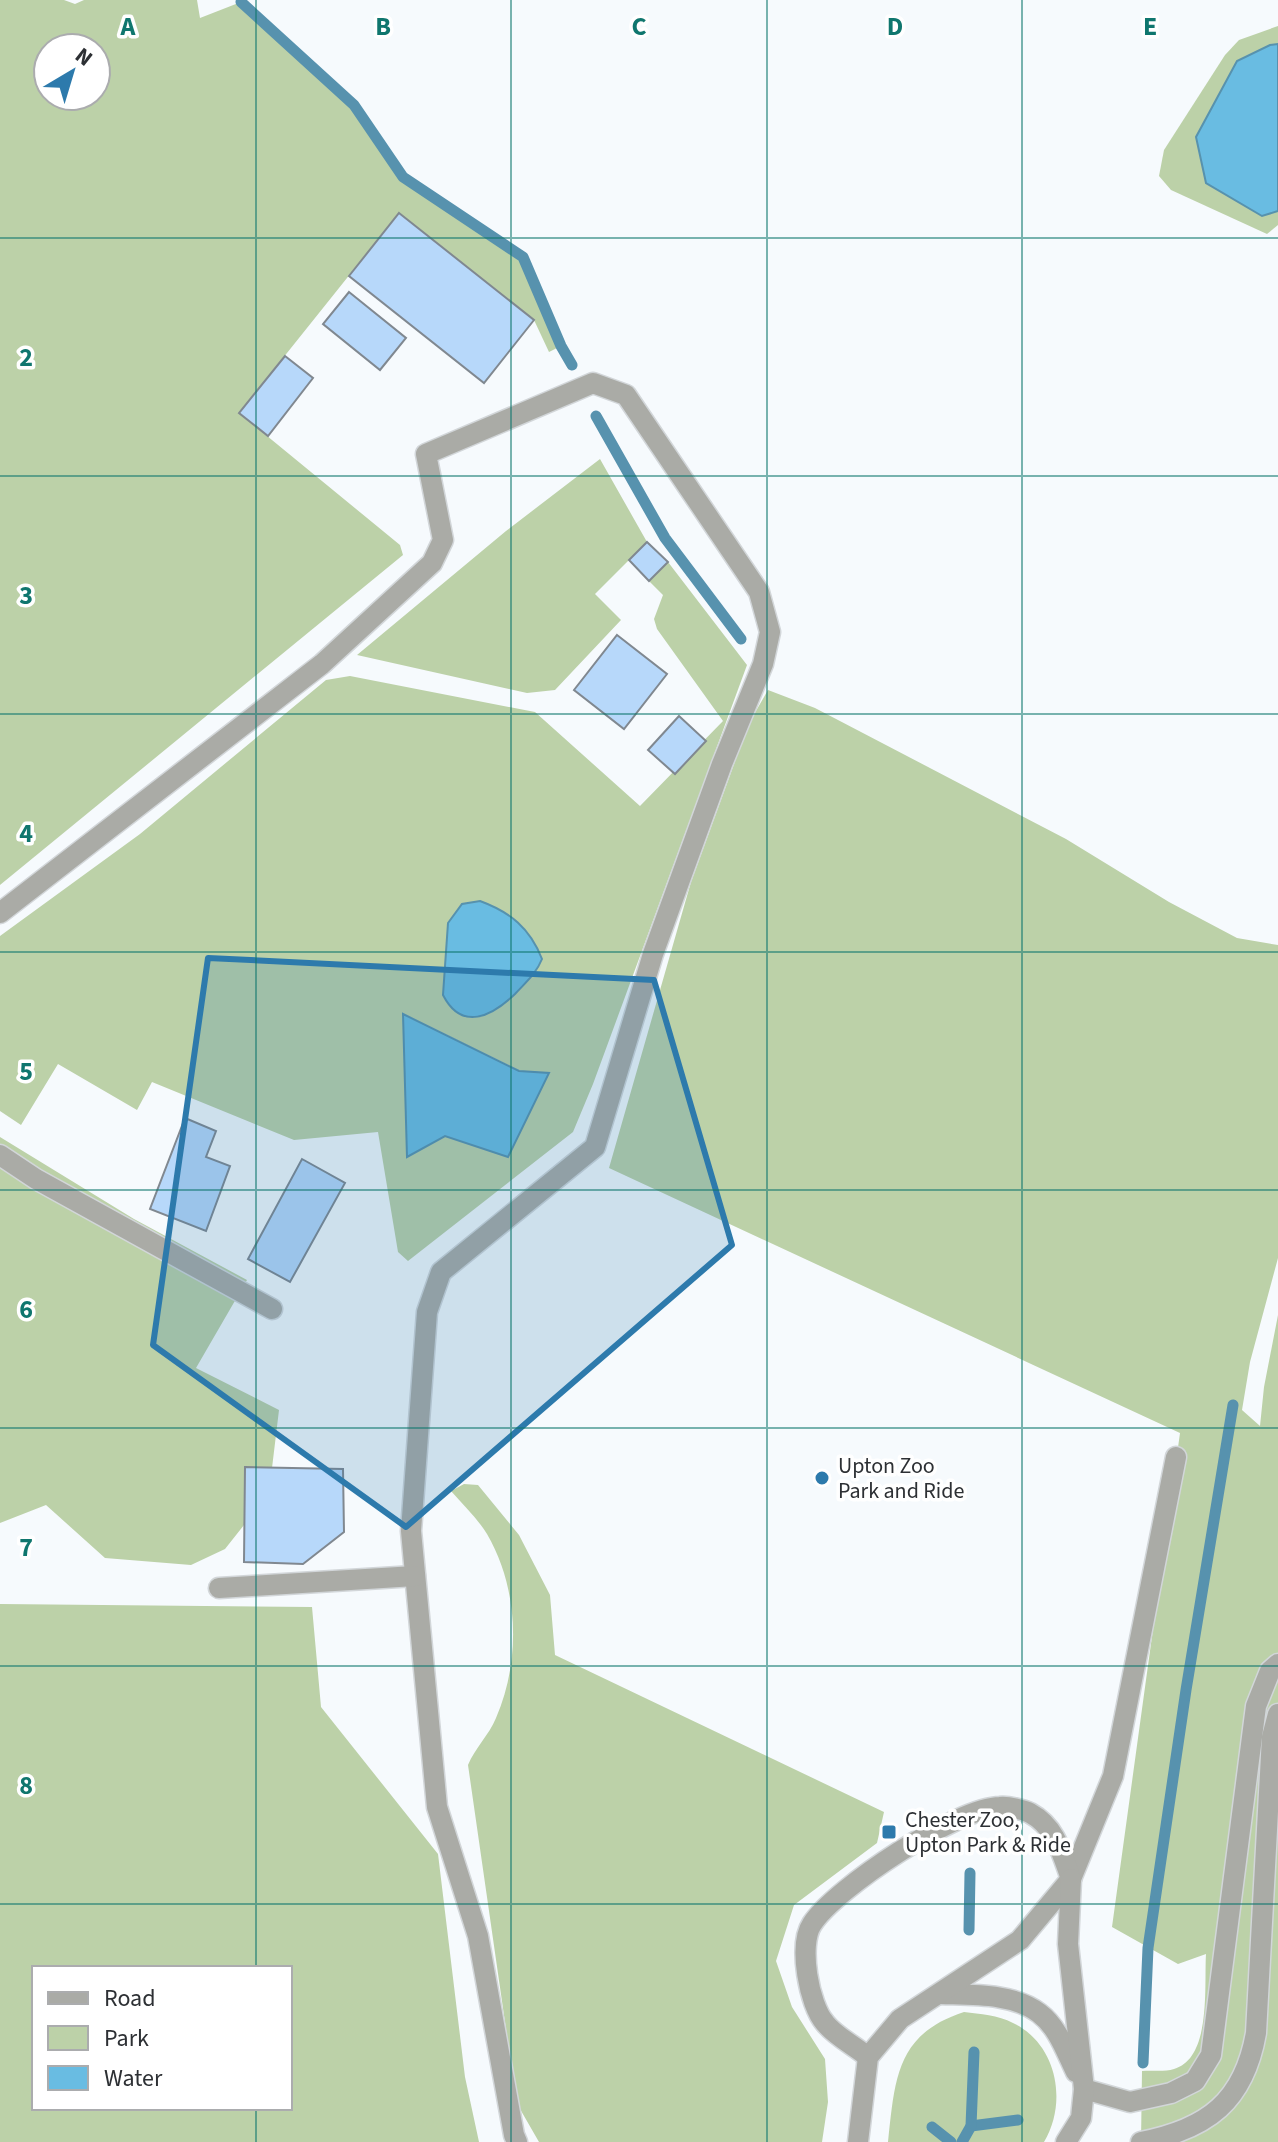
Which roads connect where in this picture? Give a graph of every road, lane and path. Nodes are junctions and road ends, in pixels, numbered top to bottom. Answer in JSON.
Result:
{"nodes":[{"id":1,"x":0,"y":913,"type":"edge"},
{"id":2,"x":0,"y":1155,"type":"edge"},
{"id":3,"x":272,"y":1309,"type":"dead end"},
{"id":4,"x":1176,"y":1457,"type":"dead end"},
{"id":5,"x":415,"y":1576,"type":"junction"},
{"id":6,"x":219,"y":1588,"type":"dead end"},
{"id":7,"x":1278,"y":1664,"type":"edge"},
{"id":8,"x":1278,"y":1714,"type":"edge"},
{"id":9,"x":1071,"y":1879,"type":"junction"},
{"id":10,"x":941,"y":1994,"type":"junction"},
{"id":11,"x":868,"y":2057,"type":"junction"},
{"id":12,"x":1084,"y":2089,"type":"junction"},
{"id":13,"x":517,"y":2142,"type":"edge"},
{"id":14,"x":858,"y":2142,"type":"edge"},
{"id":15,"x":1066,"y":2142,"type":"edge"},
{"id":16,"x":1141,"y":2142,"type":"edge"}],
"edges":[{"from":1,"to":5,"type":"street"},
{"from":2,"to":3,"type":"street"},
{"from":4,"to":9,"type":"street"},
{"from":5,"to":6,"type":"street"},
{"from":5,"to":13,"type":"street"},
{"from":7,"to":12,"type":"street"},
{"from":8,"to":16,"type":"street"},
{"from":9,"to":10,"type":"street"},
{"from":9,"to":11,"type":"street"},
{"from":9,"to":12,"type":"street"},
{"from":10,"to":11,"type":"street"},
{"from":10,"to":12,"type":"street"},
{"from":11,"to":14,"type":"street"},
{"from":12,"to":15,"type":"street"}]}
